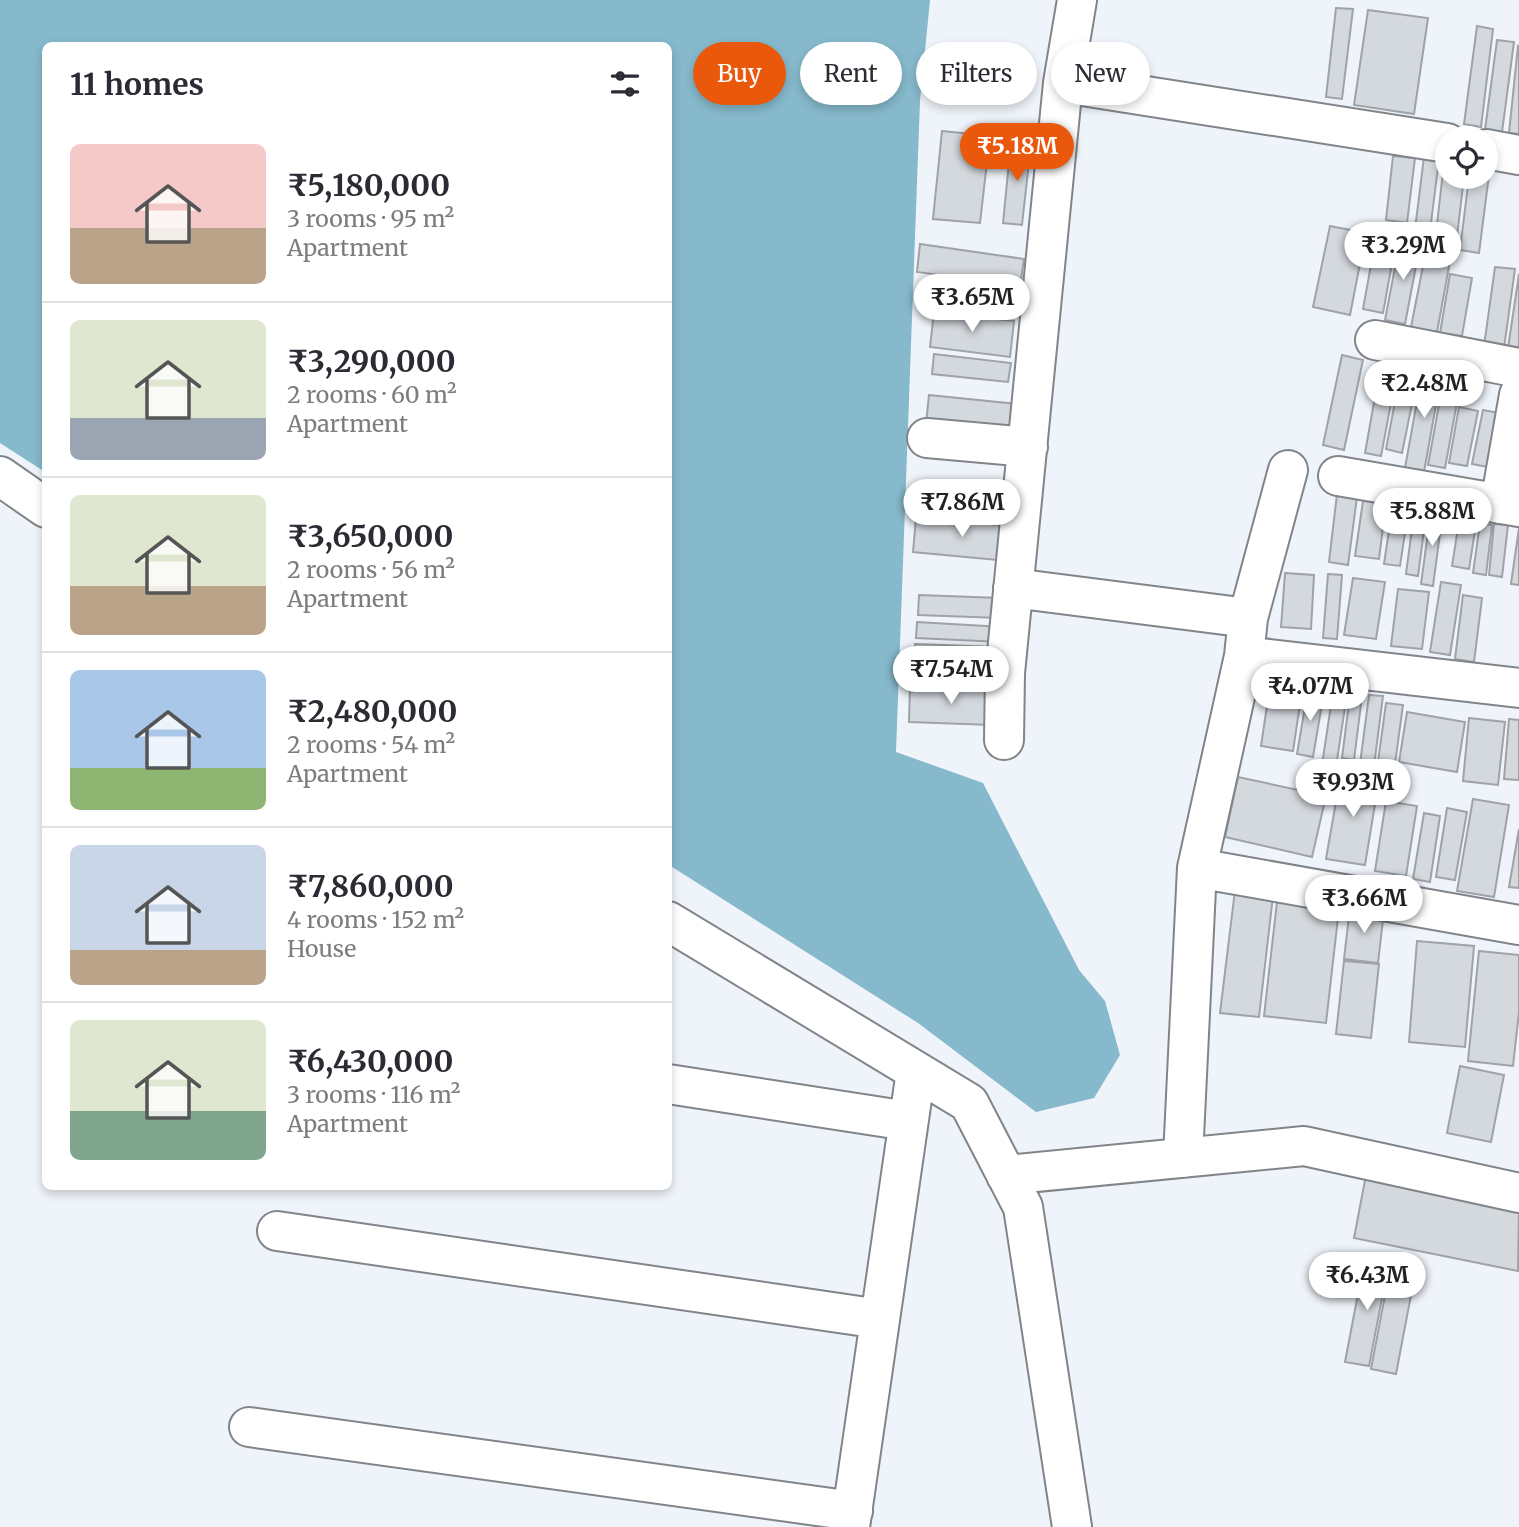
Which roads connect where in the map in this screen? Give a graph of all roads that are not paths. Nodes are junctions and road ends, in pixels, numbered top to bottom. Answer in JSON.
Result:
{"nodes":[{"id":1,"x":1077,"y":0,"type":"edge"},
{"id":2,"x":1070,"y":42,"type":"edge"},
{"id":3,"x":1150,"y":97,"type":"edge"},
{"id":4,"x":1061,"y":105,"type":"edge"},
{"id":5,"x":1435,"y":141,"type":"edge"},
{"id":6,"x":1498,"y":151,"type":"edge"},
{"id":7,"x":1519,"y":155,"type":"edge"},
{"id":8,"x":1376,"y":340,"type":"dead end"},
{"id":9,"x":1519,"y":368,"type":"edge"},
{"id":10,"x":1519,"y":395,"type":"edge"},
{"id":11,"x":927,"y":438,"type":"dead end"},
{"id":12,"x":1028,"y":447,"type":"junction"},
{"id":13,"x":1288,"y":470,"type":"dead end"},
{"id":14,"x":0,"y":476,"type":"edge"},
{"id":15,"x":1338,"y":476,"type":"dead end"},
{"id":16,"x":42,"y":505,"type":"edge"},
{"id":17,"x":1510,"y":506,"type":"edge"},
{"id":18,"x":1013,"y":588,"type":"junction"},
{"id":19,"x":1248,"y":618,"type":"junction"},
{"id":20,"x":1244,"y":656,"type":"junction"},
{"id":21,"x":1519,"y":688,"type":"edge"},
{"id":22,"x":1004,"y":740,"type":"dead end"},
{"id":23,"x":1197,"y":867,"type":"junction"},
{"id":24,"x":672,"y":924,"type":"edge"},
{"id":25,"x":1519,"y":925,"type":"edge"},
{"id":26,"x":916,"y":1071,"type":"junction"},
{"id":27,"x":672,"y":1085,"type":"edge"},
{"id":28,"x":908,"y":1121,"type":"junction"},
{"id":29,"x":1183,"y":1158,"type":"junction"},
{"id":30,"x":1006,"y":1175,"type":"junction"},
{"id":31,"x":1519,"y":1193,"type":"edge"},
{"id":32,"x":277,"y":1231,"type":"dead end"},
{"id":33,"x":880,"y":1319,"type":"junction"},
{"id":34,"x":249,"y":1427,"type":"dead end"},
{"id":35,"x":851,"y":1519,"type":"edge"},
{"id":36,"x":1072,"y":1527,"type":"edge"}],
"edges":[{"from":1,"to":2,"type":"street"},
{"from":3,"to":5,"type":"street"},
{"from":4,"to":12,"type":"street"},
{"from":6,"to":7,"type":"street"},
{"from":8,"to":9,"type":"street"},
{"from":10,"to":17,"type":"street"},
{"from":11,"to":12,"type":"street"},
{"from":12,"to":18,"type":"street"},
{"from":13,"to":19,"type":"street"},
{"from":14,"to":16,"type":"street"},
{"from":15,"to":17,"type":"street"},
{"from":18,"to":19,"type":"street"},
{"from":18,"to":22,"type":"street"},
{"from":19,"to":20,"type":"street"},
{"from":20,"to":21,"type":"street"},
{"from":20,"to":23,"type":"street"},
{"from":23,"to":25,"type":"street"},
{"from":23,"to":29,"type":"street"},
{"from":24,"to":26,"type":"street"},
{"from":26,"to":28,"type":"street"},
{"from":26,"to":30,"type":"street"},
{"from":27,"to":28,"type":"street"},
{"from":28,"to":33,"type":"street"},
{"from":29,"to":30,"type":"street"},
{"from":29,"to":31,"type":"street"},
{"from":30,"to":36,"type":"street"},
{"from":32,"to":33,"type":"street"},
{"from":33,"to":35,"type":"street"},
{"from":34,"to":35,"type":"street"}]}
